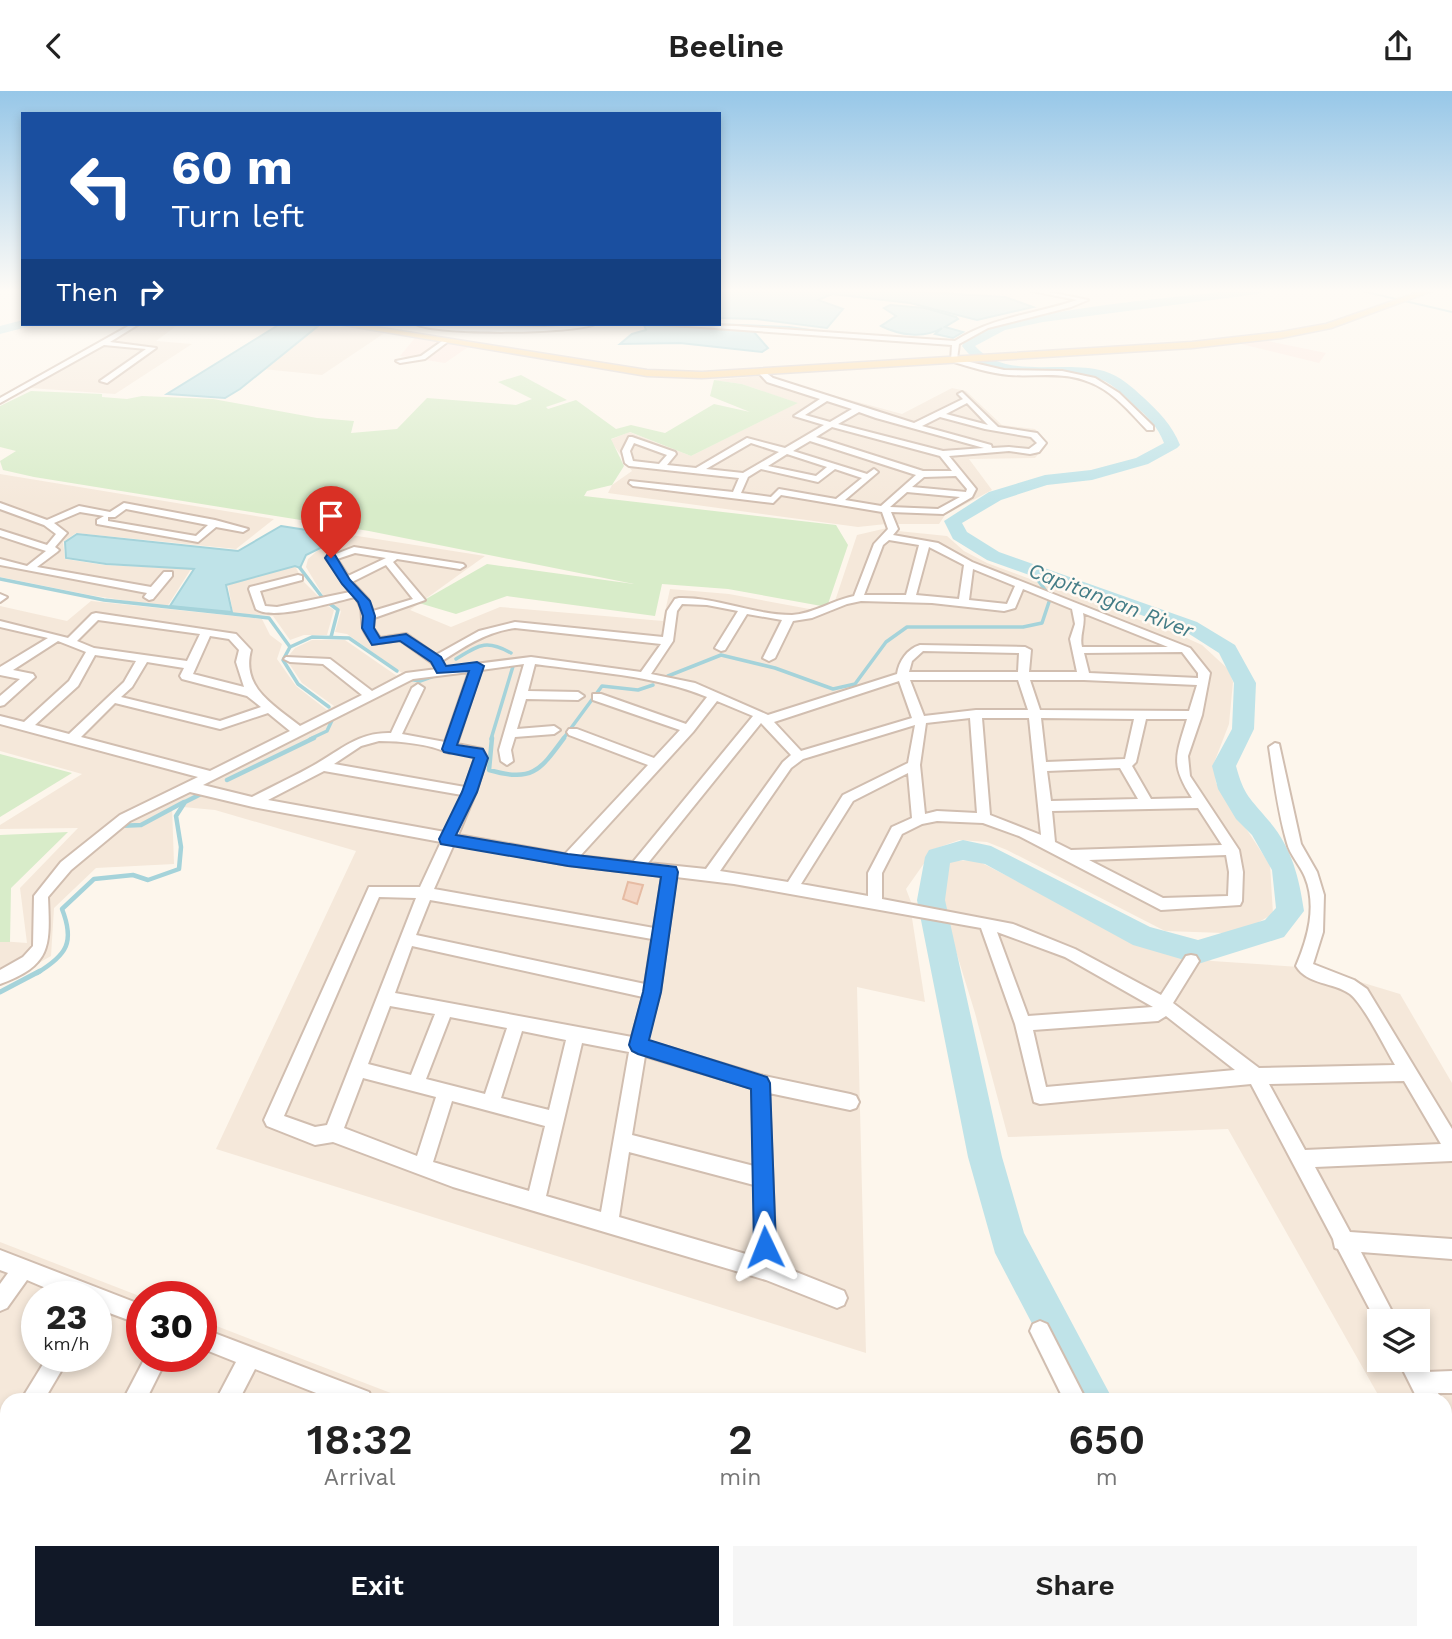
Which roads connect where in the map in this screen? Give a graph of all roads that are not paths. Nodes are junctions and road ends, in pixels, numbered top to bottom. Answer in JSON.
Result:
{"nodes":[{"id":1,"x":68,"y":363,"type":"edge"},
{"id":2,"x":130,"y":363,"type":"edge"},
{"id":3,"x":588,"y":363,"type":"edge"},
{"id":4,"x":898,"y":363,"type":"edge"},
{"id":5,"x":966,"y":363,"type":"edge"},
{"id":6,"x":761,"y":371,"type":"junction"},
{"id":7,"x":104,"y":381,"type":"dead end"},
{"id":8,"x":827,"y":398,"type":"junction"},
{"id":9,"x":0,"y":401,"type":"edge"},
{"id":10,"x":858,"y":409,"type":"junction"},
{"id":11,"x":939,"y":414,"type":"junction"},
{"id":12,"x":832,"y":425,"type":"junction"},
{"id":13,"x":915,"y":426,"type":"junction"},
{"id":14,"x":1150,"y":428,"type":"dead end"},
{"id":15,"x":996,"y":429,"type":"junction"},
{"id":16,"x":807,"y":437,"type":"junction"},
{"id":17,"x":996,"y":450,"type":"junction"},
{"id":18,"x":784,"y":451,"type":"junction"},
{"id":19,"x":943,"y":454,"type":"junction"},
{"id":20,"x":887,"y":462,"type":"junction"},
{"id":21,"x":758,"y":466,"type":"junction"},
{"id":22,"x":834,"y":466,"type":"junction"},
{"id":23,"x":661,"y":467,"type":"junction"},
{"id":24,"x":697,"y":471,"type":"junction"},
{"id":25,"x":958,"y":473,"type":"junction"},
{"id":26,"x":922,"y":474,"type":"junction"},
{"id":27,"x":797,"y":475,"type":"junction"},
{"id":28,"x":744,"y":476,"type":"junction"},
{"id":29,"x":868,"y":477,"type":"junction"},
{"id":30,"x":633,"y":483,"type":"dead end"},
{"id":31,"x":905,"y":489,"type":"junction"},
{"id":32,"x":779,"y":492,"type":"junction"},
{"id":33,"x":736,"y":495,"type":"junction"},
{"id":34,"x":969,"y":495,"type":"junction"},
{"id":35,"x":837,"y":503,"type":"junction"},
{"id":36,"x":0,"y":506,"type":"edge"},
{"id":37,"x":885,"y":509,"type":"junction"},
{"id":38,"x":112,"y":515,"type":"junction"},
{"id":39,"x":47,"y":523,"type":"junction"},
{"id":40,"x":215,"y":523,"type":"junction"},
{"id":41,"x":243,"y":529,"type":"dead end"},
{"id":42,"x":890,"y":530,"type":"junction"},
{"id":43,"x":0,"y":533,"type":"edge"},
{"id":44,"x":925,"y":542,"type":"junction"},
{"id":45,"x":48,"y":549,"type":"junction"},
{"id":46,"x":393,"y":559,"type":"junction"},
{"id":47,"x":0,"y":562,"type":"edge"},
{"id":48,"x":969,"y":564,"type":"junction"},
{"id":49,"x":460,"y":566,"type":"dead end"},
{"id":50,"x":29,"y":569,"type":"junction"},
{"id":51,"x":168,"y":574,"type":"dead end"},
{"id":52,"x":298,"y":577,"type":"dead end"},
{"id":53,"x":346,"y":582,"type":"junction"},
{"id":54,"x":1020,"y":585,"type":"junction"},
{"id":55,"x":356,"y":594,"type":"junction"},
{"id":56,"x":858,"y":598,"type":"junction"},
{"id":57,"x":910,"y":600,"type":"junction"},
{"id":58,"x":964,"y":602,"type":"junction"},
{"id":59,"x":1077,"y":607,"type":"junction"},
{"id":60,"x":744,"y":610,"type":"junction"},
{"id":61,"x":369,"y":616,"type":"junction"},
{"id":62,"x":789,"y":618,"type":"junction"},
{"id":63,"x":5,"y":625,"type":"edge"},
{"id":64,"x":206,"y":632,"type":"junction"},
{"id":65,"x":0,"y":634,"type":"edge"},
{"id":66,"x":57,"y":637,"type":"junction"},
{"id":67,"x":71,"y":641,"type":"junction"},
{"id":68,"x":668,"y":641,"type":"junction"},
{"id":69,"x":721,"y":648,"type":"dead end"},
{"id":70,"x":1078,"y":650,"type":"junction"},
{"id":71,"x":1186,"y":650,"type":"junction"},
{"id":72,"x":92,"y":651,"type":"junction"},
{"id":73,"x":769,"y":658,"type":"dead end"},
{"id":74,"x":143,"y":659,"type":"junction"},
{"id":75,"x":290,"y":659,"type":"dead end"},
{"id":76,"x":531,"y":660,"type":"junction"},
{"id":77,"x":190,"y":665,"type":"junction"},
{"id":78,"x":439,"y":665,"type":"junction"},
{"id":79,"x":477,"y":666,"type":"junction"},
{"id":80,"x":1,"y":672,"type":"edge"},
{"id":81,"x":644,"y":675,"type":"junction"},
{"id":82,"x":1084,"y":675,"type":"junction"},
{"id":83,"x":903,"y":676,"type":"junction"},
{"id":84,"x":1023,"y":676,"type":"junction"},
{"id":85,"x":1204,"y":682,"type":"junction"},
{"id":86,"x":418,"y":688,"type":"dead end"},
{"id":87,"x":250,"y":693,"type":"junction"},
{"id":88,"x":522,"y":695,"type":"junction"},
{"id":89,"x":715,"y":695,"type":"junction"},
{"id":90,"x":371,"y":696,"type":"junction"},
{"id":91,"x":578,"y":696,"type":"dead end"},
{"id":92,"x":597,"y":697,"type":"dead end"},
{"id":93,"x":112,"y":699,"type":"junction"},
{"id":94,"x":0,"y":702,"type":"edge"},
{"id":95,"x":269,"y":709,"type":"junction"},
{"id":96,"x":976,"y":714,"type":"junction"},
{"id":97,"x":1035,"y":714,"type":"junction"},
{"id":98,"x":1141,"y":715,"type":"junction"},
{"id":99,"x":1195,"y":715,"type":"junction"},
{"id":100,"x":763,"y":717,"type":"junction"},
{"id":101,"x":0,"y":720,"type":"edge"},
{"id":102,"x":919,"y":720,"type":"junction"},
{"id":103,"x":26,"y":727,"type":"junction"},
{"id":104,"x":689,"y":729,"type":"junction"},
{"id":105,"x":554,"y":730,"type":"dead end"},
{"id":106,"x":298,"y":731,"type":"junction"},
{"id":107,"x":511,"y":733,"type":"junction"},
{"id":108,"x":573,"y":733,"type":"dead end"},
{"id":109,"x":395,"y":737,"type":"junction"},
{"id":110,"x":72,"y":739,"type":"junction"},
{"id":111,"x":1275,"y":747,"type":"dead end"},
{"id":112,"x":449,"y":749,"type":"junction"},
{"id":113,"x":799,"y":756,"type":"junction"},
{"id":114,"x":507,"y":761,"type":"dead end"},
{"id":115,"x":1124,"y":763,"type":"junction"},
{"id":116,"x":657,"y":764,"type":"junction"},
{"id":117,"x":321,"y":765,"type":"junction"},
{"id":118,"x":914,"y":765,"type":"junction"},
{"id":119,"x":1041,"y":767,"type":"junction"},
{"id":120,"x":211,"y":776,"type":"junction"},
{"id":121,"x":190,"y":787,"type":"junction"},
{"id":122,"x":470,"y":792,"type":"junction"},
{"id":123,"x":253,"y":802,"type":"junction"},
{"id":124,"x":1199,"y":803,"type":"junction"},
{"id":125,"x":1147,"y":804,"type":"junction"},
{"id":126,"x":1045,"y":806,"type":"junction"},
{"id":127,"x":984,"y":818,"type":"junction"},
{"id":128,"x":919,"y":820,"type":"junction"},
{"id":129,"x":446,"y":839,"type":"junction"},
{"id":130,"x":1049,"y":846,"type":"junction"},
{"id":131,"x":1232,"y":850,"type":"junction"},
{"id":132,"x":1069,"y":855,"type":"junction"},
{"id":133,"x":568,"y":860,"type":"junction"},
{"id":134,"x":635,"y":869,"type":"junction"},
{"id":135,"x":670,"y":872,"type":"junction"},
{"id":136,"x":709,"y":876,"type":"junction"},
{"id":137,"x":792,"y":887,"type":"junction"},
{"id":138,"x":425,"y":893,"type":"junction"},
{"id":139,"x":875,"y":904,"type":"junction"},
{"id":140,"x":987,"y":922,"type":"junction"},
{"id":141,"x":662,"y":935,"type":"junction"},
{"id":142,"x":407,"y":939,"type":"junction"},
{"id":143,"x":1191,"y":961,"type":"dead end"},
{"id":144,"x":0,"y":977,"type":"edge"},
{"id":145,"x":652,"y":992,"type":"junction"},
{"id":146,"x":385,"y":998,"type":"junction"},
{"id":147,"x":1164,"y":1005,"type":"junction"},
{"id":148,"x":445,"y":1009,"type":"junction"},
{"id":149,"x":517,"y":1023,"type":"junction"},
{"id":150,"x":1023,"y":1024,"type":"junction"},
{"id":151,"x":576,"y":1034,"type":"junction"},
{"id":152,"x":638,"y":1045,"type":"junction"},
{"id":153,"x":358,"y":1069,"type":"junction"},
{"id":154,"x":1406,"y":1073,"type":"junction"},
{"id":155,"x":1256,"y":1076,"type":"junction"},
{"id":156,"x":760,"y":1083,"type":"junction"},
{"id":157,"x":415,"y":1084,"type":"junction"},
{"id":158,"x":446,"y":1092,"type":"junction"},
{"id":159,"x":850,"y":1102,"type":"dead end"},
{"id":160,"x":491,"y":1103,"type":"junction"},
{"id":161,"x":554,"y":1120,"type":"junction"},
{"id":162,"x":334,"y":1133,"type":"junction"},
{"id":163,"x":622,"y":1140,"type":"junction"},
{"id":164,"x":1452,"y":1145,"type":"edge"},
{"id":165,"x":1452,"y":1151,"type":"edge"},
{"id":166,"x":1302,"y":1159,"type":"junction"},
{"id":167,"x":423,"y":1167,"type":"junction"},
{"id":168,"x":764,"y":1178,"type":"junction"},
{"id":169,"x":535,"y":1203,"type":"junction"},
{"id":170,"x":608,"y":1224,"type":"junction"},
{"id":171,"x":1342,"y":1241,"type":"junction"},
{"id":172,"x":1452,"y":1249,"type":"edge"},
{"id":173,"x":0,"y":1260,"type":"edge"},
{"id":174,"x":22,"y":1270,"type":"junction"},
{"id":175,"x":766,"y":1270,"type":"junction"},
{"id":176,"x":52,"y":1281,"type":"edge"},
{"id":177,"x":837,"y":1298,"type":"dead end"},
{"id":178,"x":0,"y":1301,"type":"edge"},
{"id":179,"x":1380,"y":1309,"type":"edge"},
{"id":180,"x":1040,"y":1331,"type":"dead end"},
{"id":181,"x":217,"y":1344,"type":"edge"},
{"id":182,"x":250,"y":1357,"type":"junction"},
{"id":183,"x":50,"y":1372,"type":"edge"},
{"id":184,"x":149,"y":1372,"type":"edge"},
{"id":185,"x":1415,"y":1372,"type":"edge"},
{"id":186,"x":1452,"y":1382,"type":"edge"},
{"id":187,"x":1425,"y":1391,"type":"edge"},
{"id":188,"x":36,"y":1393,"type":"edge"},
{"id":189,"x":138,"y":1393,"type":"edge"},
{"id":190,"x":231,"y":1393,"type":"edge"},
{"id":191,"x":336,"y":1393,"type":"edge"},
{"id":192,"x":1071,"y":1393,"type":"edge"}],
"edges":[{"from":1,"to":9,"type":"street"},
{"from":2,"to":7,"type":"street"},
{"from":3,"to":6,"type":"main road"},
{"from":4,"to":6,"type":"main road"},
{"from":5,"to":14,"type":"street"},
{"from":6,"to":8,"type":"street"},
{"from":8,"to":10,"type":"street"},
{"from":8,"to":12,"type":"street"},
{"from":10,"to":12,"type":"street"},
{"from":10,"to":13,"type":"street"},
{"from":11,"to":13,"type":"street"},
{"from":11,"to":15,"type":"street"},
{"from":11,"to":15,"type":"street"},
{"from":12,"to":16,"type":"street"},
{"from":12,"to":19,"type":"street"},
{"from":13,"to":17,"type":"street"},
{"from":15,"to":17,"type":"street"},
{"from":16,"to":18,"type":"street"},
{"from":16,"to":20,"type":"street"},
{"from":17,"to":19,"type":"street"},
{"from":18,"to":21,"type":"street"},
{"from":18,"to":22,"type":"street"},
{"from":18,"to":24,"type":"street"},
{"from":19,"to":25,"type":"street"},
{"from":20,"to":26,"type":"street"},
{"from":20,"to":29,"type":"street"},
{"from":21,"to":27,"type":"street"},
{"from":21,"to":28,"type":"street"},
{"from":22,"to":27,"type":"street"},
{"from":22,"to":29,"type":"street"},
{"from":23,"to":23,"type":"street"},
{"from":23,"to":24,"type":"street"},
{"from":24,"to":28,"type":"street"},
{"from":25,"to":26,"type":"street"},
{"from":25,"to":34,"type":"street"},
{"from":26,"to":31,"type":"street"},
{"from":27,"to":32,"type":"street"},
{"from":28,"to":33,"type":"street"},
{"from":29,"to":35,"type":"street"},
{"from":30,"to":33,"type":"street"},
{"from":31,"to":34,"type":"street"},
{"from":31,"to":37,"type":"street"},
{"from":32,"to":33,"type":"street"},
{"from":32,"to":35,"type":"street"},
{"from":34,"to":37,"type":"street"},
{"from":35,"to":37,"type":"street"},
{"from":36,"to":39,"type":"street"},
{"from":37,"to":42,"type":"street"},
{"from":38,"to":39,"type":"street"},
{"from":38,"to":40,"type":"street"},
{"from":38,"to":40,"type":"street"},
{"from":39,"to":45,"type":"street"},
{"from":40,"to":41,"type":"street"},
{"from":42,"to":44,"type":"street"},
{"from":42,"to":56,"type":"street"},
{"from":43,"to":45,"type":"street"},
{"from":44,"to":48,"type":"street"},
{"from":44,"to":57,"type":"street"},
{"from":45,"to":50,"type":"street"},
{"from":46,"to":49,"type":"street"},
{"from":46,"to":53,"type":"street"},
{"from":46,"to":53,"type":"street"},
{"from":46,"to":61,"type":"street"},
{"from":47,"to":50,"type":"street"},
{"from":48,"to":54,"type":"street"},
{"from":48,"to":58,"type":"street"},
{"from":50,"to":51,"type":"street"},
{"from":52,"to":55,"type":"street"},
{"from":53,"to":55,"type":"street"},
{"from":54,"to":58,"type":"street"},
{"from":54,"to":59,"type":"street"},
{"from":55,"to":61,"type":"street"},
{"from":56,"to":57,"type":"street"},
{"from":56,"to":62,"type":"street"},
{"from":57,"to":58,"type":"street"},
{"from":59,"to":70,"type":"street"},
{"from":59,"to":71,"type":"street"},
{"from":60,"to":62,"type":"street"},
{"from":60,"to":68,"type":"street"},
{"from":60,"to":69,"type":"street"},
{"from":61,"to":78,"type":"street"},
{"from":62,"to":73,"type":"street"},
{"from":63,"to":65,"type":"street"},
{"from":63,"to":66,"type":"street"},
{"from":64,"to":67,"type":"street"},
{"from":64,"to":77,"type":"street"},
{"from":64,"to":87,"type":"street"},
{"from":66,"to":67,"type":"street"},
{"from":66,"to":80,"type":"street"},
{"from":67,"to":72,"type":"street"},
{"from":68,"to":78,"type":"street"},
{"from":68,"to":81,"type":"street"},
{"from":70,"to":71,"type":"street"},
{"from":70,"to":82,"type":"street"},
{"from":71,"to":85,"type":"street"},
{"from":72,"to":74,"type":"street"},
{"from":72,"to":103,"type":"street"},
{"from":74,"to":77,"type":"street"},
{"from":74,"to":93,"type":"street"},
{"from":75,"to":90,"type":"street"},
{"from":76,"to":79,"type":"street"},
{"from":76,"to":81,"type":"street"},
{"from":76,"to":88,"type":"street"},
{"from":77,"to":87,"type":"street"},
{"from":78,"to":79,"type":"street"},
{"from":78,"to":90,"type":"street"},
{"from":79,"to":112,"type":"street"},
{"from":80,"to":94,"type":"street"},
{"from":81,"to":89,"type":"street"},
{"from":82,"to":84,"type":"street"},
{"from":82,"to":85,"type":"street"},
{"from":83,"to":84,"type":"street"},
{"from":83,"to":84,"type":"street"},
{"from":83,"to":100,"type":"street"},
{"from":83,"to":102,"type":"street"},
{"from":84,"to":97,"type":"street"},
{"from":85,"to":99,"type":"street"},
{"from":86,"to":109,"type":"street"},
{"from":87,"to":95,"type":"street"},
{"from":88,"to":91,"type":"street"},
{"from":88,"to":107,"type":"street"},
{"from":89,"to":100,"type":"street"},
{"from":89,"to":104,"type":"street"},
{"from":90,"to":106,"type":"street"},
{"from":92,"to":104,"type":"street"},
{"from":93,"to":95,"type":"street"},
{"from":93,"to":110,"type":"street"},
{"from":95,"to":106,"type":"street"},
{"from":96,"to":97,"type":"street"},
{"from":96,"to":102,"type":"street"},
{"from":96,"to":127,"type":"street"},
{"from":97,"to":98,"type":"street"},
{"from":97,"to":119,"type":"street"},
{"from":98,"to":99,"type":"street"},
{"from":98,"to":115,"type":"street"},
{"from":99,"to":124,"type":"street"},
{"from":100,"to":113,"type":"street"},
{"from":100,"to":134,"type":"street"},
{"from":101,"to":103,"type":"street"},
{"from":102,"to":113,"type":"street"},
{"from":102,"to":118,"type":"street"},
{"from":103,"to":110,"type":"street"},
{"from":104,"to":116,"type":"street"},
{"from":105,"to":107,"type":"street"},
{"from":106,"to":120,"type":"street"},
{"from":107,"to":114,"type":"street"},
{"from":108,"to":116,"type":"street"},
{"from":109,"to":112,"type":"street"},
{"from":109,"to":117,"type":"street"},
{"from":110,"to":120,"type":"street"},
{"from":111,"to":154,"type":"street"},
{"from":112,"to":122,"type":"street"},
{"from":113,"to":136,"type":"street"},
{"from":115,"to":119,"type":"street"},
{"from":115,"to":125,"type":"street"},
{"from":116,"to":133,"type":"street"},
{"from":117,"to":122,"type":"street"},
{"from":117,"to":123,"type":"street"},
{"from":118,"to":128,"type":"street"},
{"from":118,"to":137,"type":"street"},
{"from":119,"to":126,"type":"street"},
{"from":120,"to":121,"type":"street"},
{"from":121,"to":123,"type":"street"},
{"from":121,"to":144,"type":"street"},
{"from":122,"to":129,"type":"street"},
{"from":123,"to":129,"type":"street"},
{"from":124,"to":125,"type":"street"},
{"from":124,"to":131,"type":"street"},
{"from":125,"to":126,"type":"street"},
{"from":126,"to":130,"type":"street"},
{"from":127,"to":128,"type":"street"},
{"from":127,"to":130,"type":"street"},
{"from":128,"to":139,"type":"street"},
{"from":129,"to":133,"type":"street"},
{"from":129,"to":138,"type":"street"},
{"from":130,"to":132,"type":"street"},
{"from":131,"to":132,"type":"street"},
{"from":131,"to":132,"type":"street"},
{"from":133,"to":134,"type":"street"},
{"from":134,"to":135,"type":"street"},
{"from":135,"to":136,"type":"street"},
{"from":135,"to":141,"type":"street"},
{"from":136,"to":137,"type":"street"},
{"from":137,"to":139,"type":"street"},
{"from":138,"to":141,"type":"street"},
{"from":138,"to":142,"type":"street"},
{"from":138,"to":162,"type":"street"},
{"from":139,"to":140,"type":"street"},
{"from":140,"to":147,"type":"street"},
{"from":140,"to":150,"type":"street"},
{"from":141,"to":145,"type":"street"},
{"from":142,"to":145,"type":"street"},
{"from":142,"to":146,"type":"street"},
{"from":143,"to":147,"type":"street"},
{"from":145,"to":152,"type":"street"},
{"from":146,"to":148,"type":"street"},
{"from":146,"to":153,"type":"street"},
{"from":147,"to":150,"type":"street"},
{"from":147,"to":155,"type":"street"},
{"from":148,"to":149,"type":"street"},
{"from":148,"to":157,"type":"street"},
{"from":149,"to":151,"type":"street"},
{"from":149,"to":160,"type":"street"},
{"from":150,"to":155,"type":"street"},
{"from":151,"to":152,"type":"street"},
{"from":151,"to":161,"type":"street"},
{"from":152,"to":156,"type":"street"},
{"from":152,"to":163,"type":"street"},
{"from":153,"to":157,"type":"street"},
{"from":153,"to":162,"type":"street"},
{"from":154,"to":155,"type":"street"},
{"from":154,"to":164,"type":"street"},
{"from":155,"to":166,"type":"street"},
{"from":156,"to":159,"type":"street"},
{"from":156,"to":168,"type":"street"},
{"from":157,"to":158,"type":"street"},
{"from":158,"to":160,"type":"street"},
{"from":158,"to":167,"type":"street"},
{"from":160,"to":161,"type":"street"},
{"from":161,"to":169,"type":"street"},
{"from":162,"to":167,"type":"street"},
{"from":163,"to":168,"type":"street"},
{"from":163,"to":170,"type":"street"},
{"from":165,"to":166,"type":"street"},
{"from":166,"to":171,"type":"street"},
{"from":167,"to":169,"type":"street"},
{"from":168,"to":175,"type":"street"},
{"from":169,"to":170,"type":"street"},
{"from":170,"to":175,"type":"street"},
{"from":171,"to":172,"type":"street"},
{"from":171,"to":179,"type":"street"},
{"from":173,"to":174,"type":"street"},
{"from":174,"to":176,"type":"street"},
{"from":174,"to":178,"type":"street"},
{"from":175,"to":177,"type":"street"},
{"from":180,"to":192,"type":"street"},
{"from":181,"to":182,"type":"street"},
{"from":182,"to":190,"type":"street"},
{"from":182,"to":191,"type":"street"},
{"from":183,"to":188,"type":"street"},
{"from":184,"to":189,"type":"street"},
{"from":185,"to":187,"type":"street"},
{"from":186,"to":187,"type":"street"}]}
